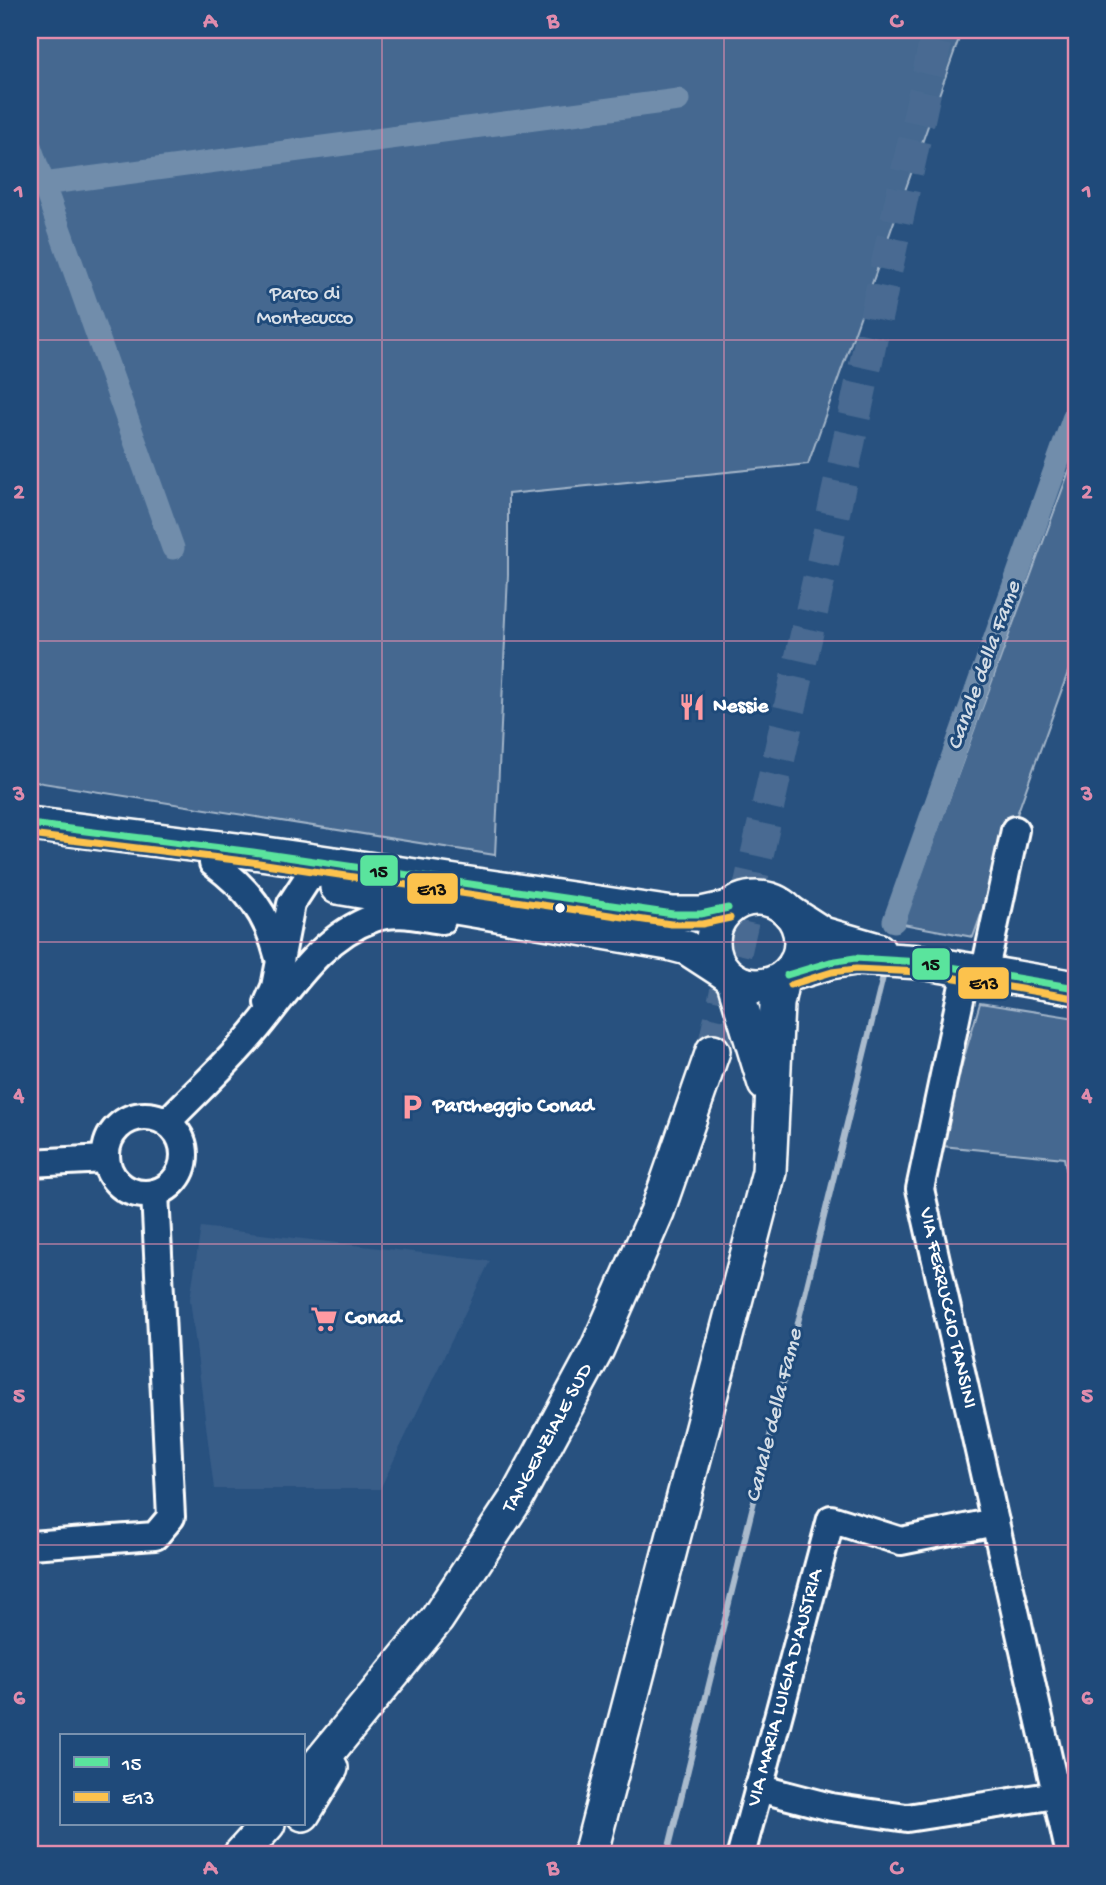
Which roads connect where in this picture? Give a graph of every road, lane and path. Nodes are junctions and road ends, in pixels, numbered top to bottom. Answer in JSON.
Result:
{"nodes":[{"id":1,"x":30,"y":824,"type":"edge"},
{"id":2,"x":67,"y":830,"type":"junction"},
{"id":3,"x":1015,"y":830,"type":"dead end"},
{"id":4,"x":213,"y":863,"type":"junction"},
{"id":5,"x":306,"y":881,"type":"junction"},
{"id":6,"x":523,"y":891,"type":"junction"},
{"id":7,"x":728,"y":908,"type":"junction"},
{"id":8,"x":489,"y":912,"type":"junction"},
{"id":9,"x":789,"y":912,"type":"junction"},
{"id":10,"x":854,"y":951,"type":"junction"},
{"id":11,"x":280,"y":964,"type":"junction"},
{"id":12,"x":975,"y":972,"type":"junction"},
{"id":13,"x":729,"y":976,"type":"junction"},
{"id":14,"x":784,"y":977,"type":"junction"},
{"id":15,"x":1075,"y":985,"type":"edge"},
{"id":16,"x":251,"y":1035,"type":"junction"},
{"id":17,"x":713,"y":1051,"type":"tunnel mouth"},
{"id":18,"x":773,"y":1108,"type":"junction"},
{"id":19,"x":167,"y":1122,"type":"junction"},
{"id":20,"x":106,"y":1159,"type":"junction"},
{"id":21,"x":30,"y":1163,"type":"edge"},
{"id":22,"x":155,"y":1193,"type":"junction"},
{"id":23,"x":995,"y":1522,"type":"junction"},
{"id":24,"x":30,"y":1545,"type":"edge"},
{"id":25,"x":387,"y":1682,"type":"junction"},
{"id":26,"x":304,"y":1782,"type":"edge"},
{"id":27,"x":758,"y":1788,"type":"junction"},
{"id":28,"x":1056,"y":1795,"type":"junction"},
{"id":29,"x":304,"y":1812,"type":"edge"},
{"id":30,"x":266,"y":1826,"type":"edge"},
{"id":31,"x":292,"y":1826,"type":"edge"},
{"id":32,"x":240,"y":1855,"type":"edge"},
{"id":33,"x":268,"y":1855,"type":"edge"},
{"id":34,"x":590,"y":1855,"type":"edge"},
{"id":35,"x":741,"y":1855,"type":"edge"},
{"id":36,"x":1070,"y":1855,"type":"edge"}],
"edges":[{"from":1,"to":2,"type":"main road"},
{"from":2,"to":4,"type":"main road"},
{"from":2,"to":6,"type":"main road"},
{"from":3,"to":12,"type":"street","name":"VIA FERRUCCIO TANSINI"},
{"from":4,"to":5,"type":"main road"},
{"from":4,"to":11,"type":"street"},
{"from":5,"to":6,"type":"street"},
{"from":5,"to":8,"type":"main road"},
{"from":5,"to":11,"type":"street"},
{"from":6,"to":7,"type":"main road"},
{"from":7,"to":9,"type":"main road"},
{"from":7,"to":13,"type":"main road"},
{"from":8,"to":13,"type":"main road"},
{"from":8,"to":16,"type":"street"},
{"from":9,"to":10,"type":"main road"},
{"from":9,"to":14,"type":"main road"},
{"from":10,"to":12,"type":"main road"},
{"from":10,"to":14,"type":"main road"},
{"from":11,"to":16,"type":"street"},
{"from":12,"to":15,"type":"main road"},
{"from":12,"to":23,"type":"street","name":"VIA FERRUCCIO TANSINI"},
{"from":13,"to":14,"type":"main road"},
{"from":13,"to":18,"type":"main road"},
{"from":14,"to":18,"type":"main road"},
{"from":16,"to":19,"type":"street"},
{"from":17,"to":25,"type":"main road","name":"TANGENZIALE SUD"},
{"from":18,"to":34,"type":"main road"},
{"from":19,"to":20,"type":"street"},
{"from":19,"to":22,"type":"street"},
{"from":20,"to":21,"type":"street"},
{"from":20,"to":22,"type":"street"},
{"from":22,"to":24,"type":"street"},
{"from":23,"to":27,"type":"street","name":"VIA MARIA LUIGIA D'AUSTRIA"},
{"from":23,"to":28,"type":"street","name":"VIA FERRUCCIO TANSINI"},
{"from":25,"to":26,"type":"main road","name":"TANGENZIALE SUD"},
{"from":25,"to":29,"type":"main road"},
{"from":27,"to":28,"type":"street"},
{"from":27,"to":35,"type":"street","name":"VIA MARIA LUIGIA D'AUSTRIA"},
{"from":28,"to":36,"type":"street","name":"VIA FERRUCCIO TANSINI"},
{"from":30,"to":32,"type":"main road"},
{"from":31,"to":33,"type":"main road"}]}
